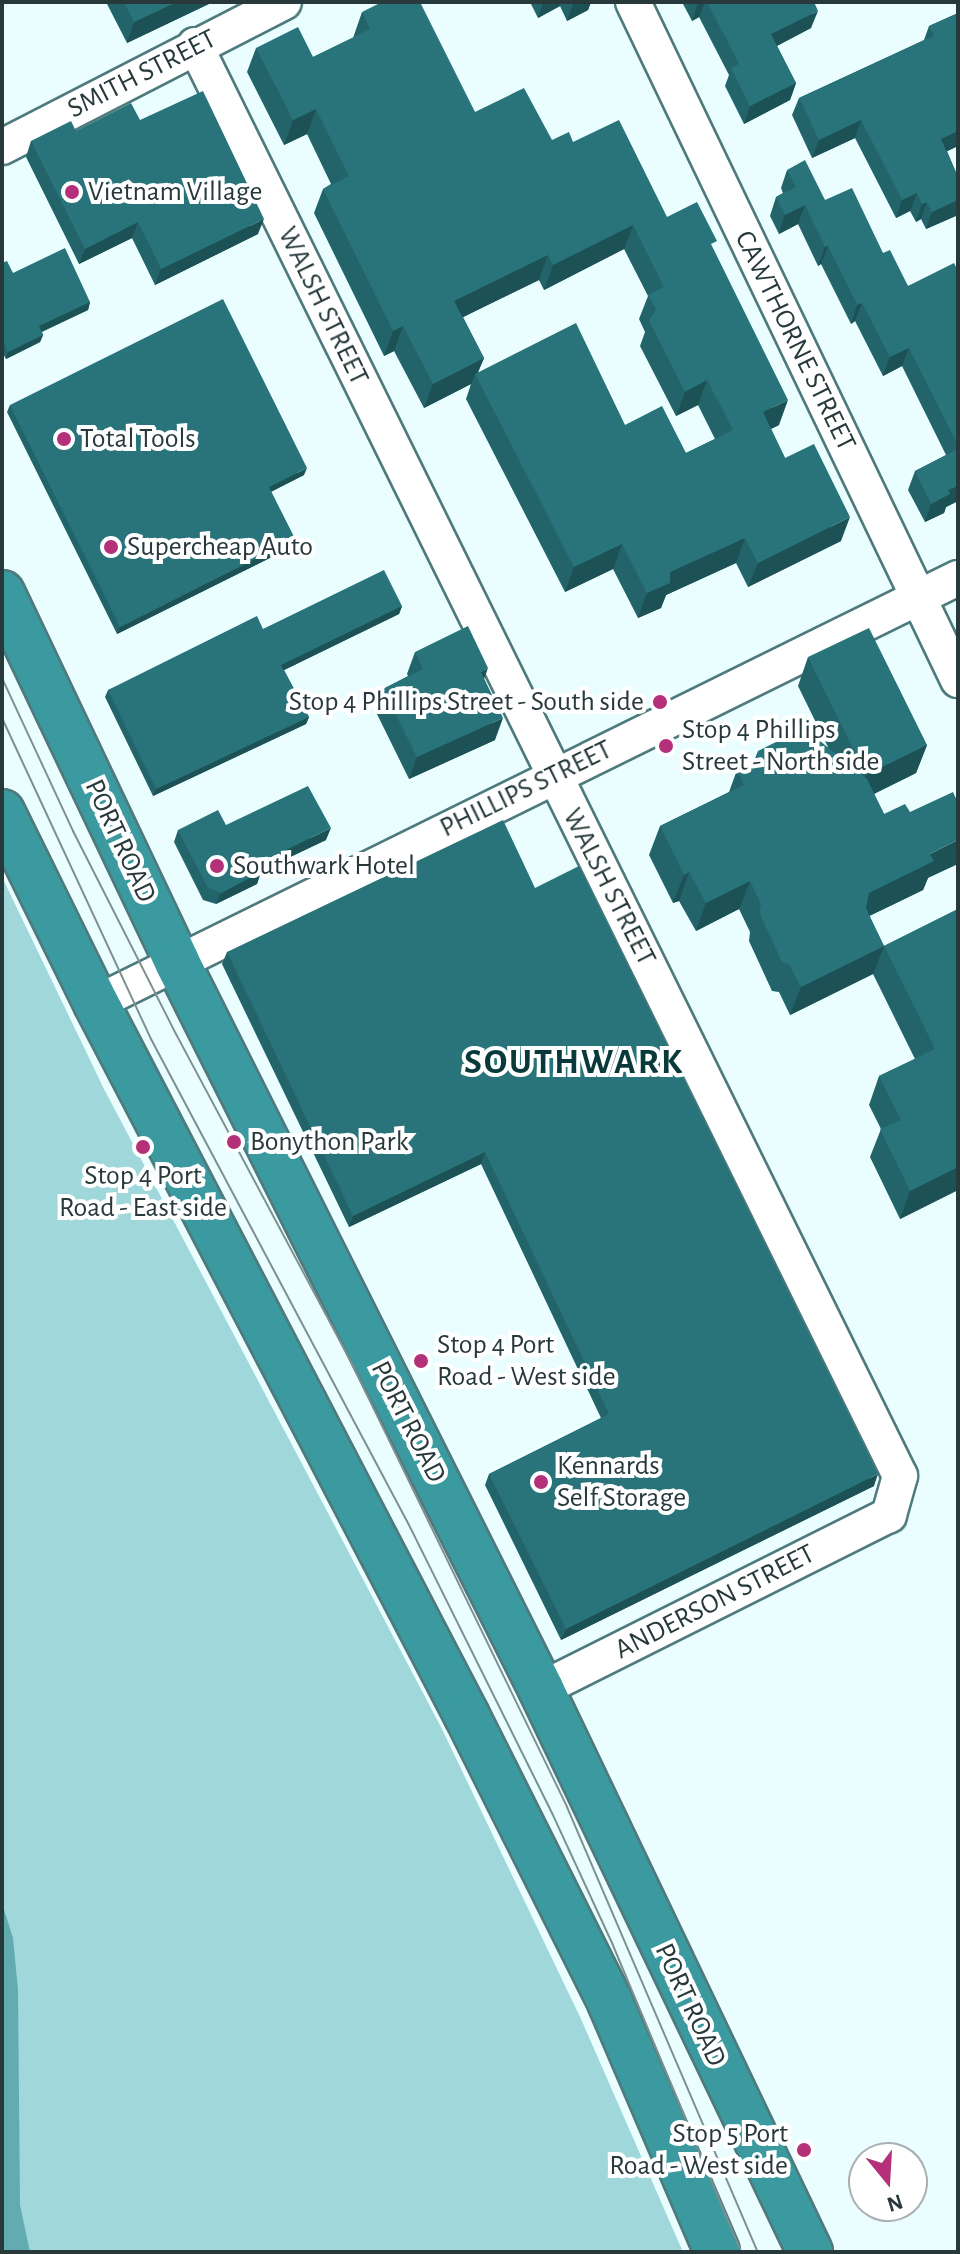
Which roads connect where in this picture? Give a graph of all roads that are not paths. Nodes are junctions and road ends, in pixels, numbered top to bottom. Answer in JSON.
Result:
{"nodes":[{"id":1,"x":284,"y":2,"type":"edge"},
{"id":2,"x":633,"y":2,"type":"edge"},
{"id":3,"x":195,"y":45,"type":"junction"},
{"id":4,"x":2,"y":147,"type":"edge"},
{"id":5,"x":958,"y":578,"type":"edge"},
{"id":6,"x":2,"y":593,"type":"edge"},
{"id":7,"x":918,"y":598,"type":"junction"},
{"id":8,"x":958,"y":680,"type":"edge"},
{"id":9,"x":553,"y":775,"type":"junction"},
{"id":10,"x":2,"y":812,"type":"edge"},
{"id":11,"x":177,"y":962,"type":"junction"},
{"id":12,"x":96,"y":1003,"type":"junction"},
{"id":13,"x":889,"y":1515,"type":"joint"},
{"id":14,"x":541,"y":1689,"type":"junction"},
{"id":15,"x":717,"y":2252,"type":"edge"},
{"id":16,"x":810,"y":2252,"type":"edge"}],
"edges":[{"from":1,"to":3,"type":"street","name":"SMITH STREET"},
{"from":2,"to":7,"type":"street","name":"CAWTHORNE STREET"},
{"from":3,"to":4,"type":"street","name":"SMITH STREET"},
{"from":3,"to":9,"type":"street","name":"WALSH STREET"},
{"from":5,"to":7,"type":"street","name":"PHILLIPS STREET"},
{"from":6,"to":11,"type":"highway","name":"PORT ROAD"},
{"from":7,"to":8,"type":"street","name":"CAWTHORNE STREET"},
{"from":7,"to":9,"type":"street","name":"PHILLIPS STREET"},
{"from":9,"to":11,"type":"street","name":"PHILLIPS STREET"},
{"from":9,"to":13,"type":"street","name":"WALSH STREET"},
{"from":10,"to":12,"type":"highway"},
{"from":11,"to":12,"type":"street","name":"PHILLIPS STREET"},
{"from":11,"to":14,"type":"highway","name":"PORT ROAD"},
{"from":12,"to":15,"type":"highway"},
{"from":13,"to":14,"type":"street","name":"ANDERSON STREET"},
{"from":14,"to":16,"type":"highway","name":"PORT ROAD"}]}
